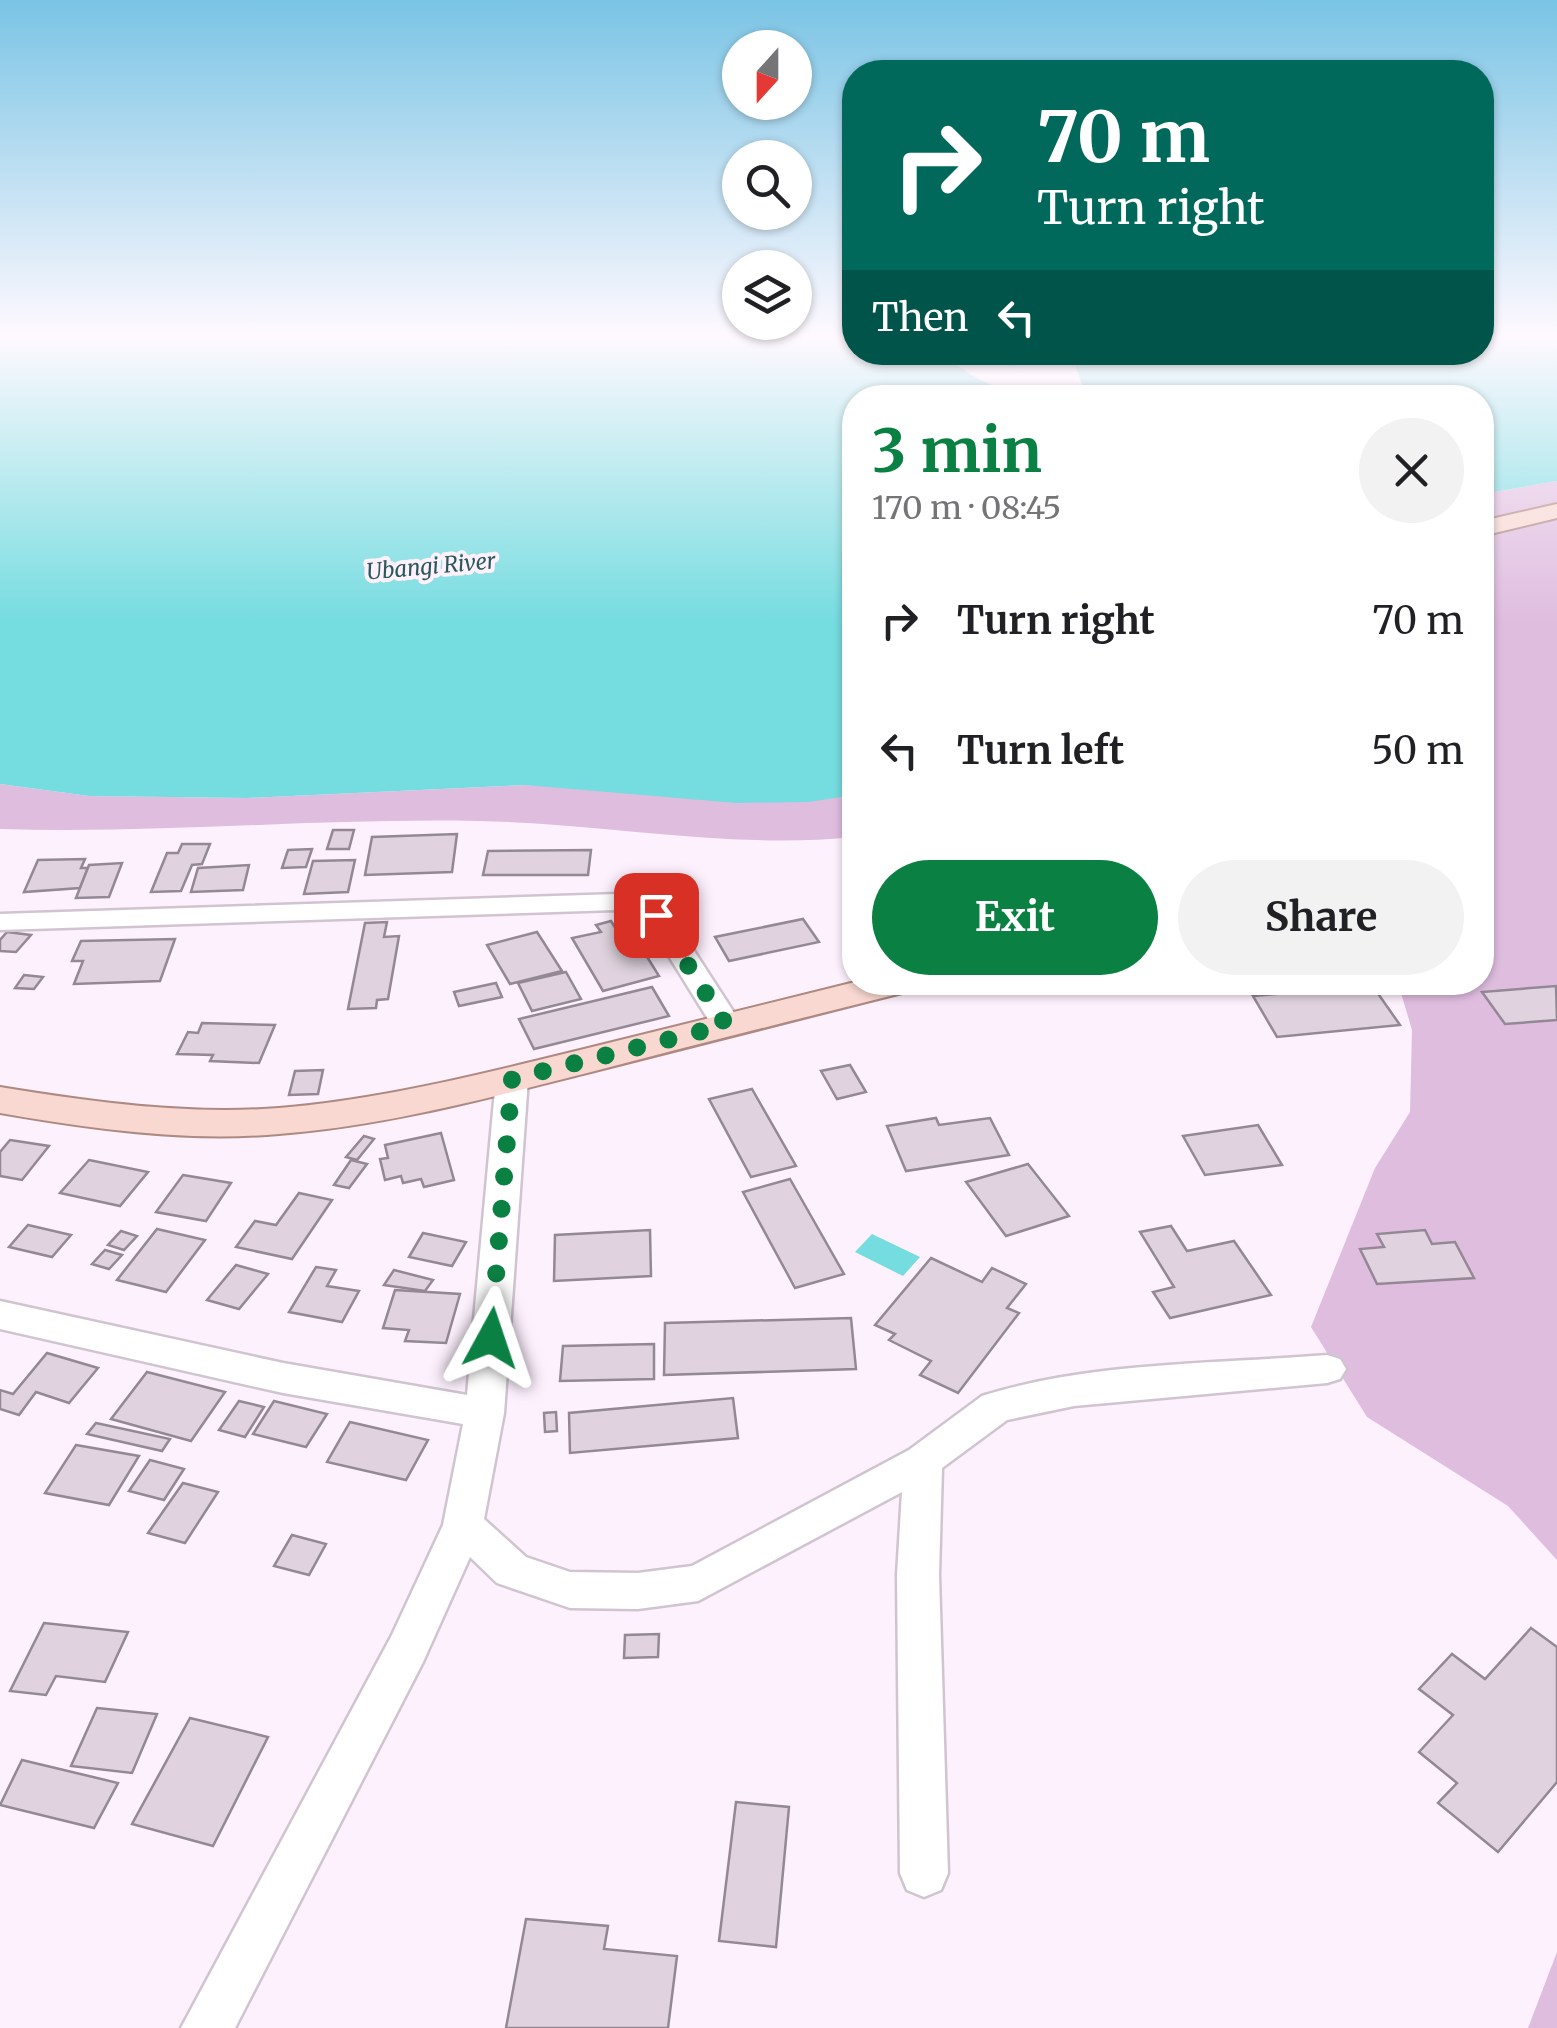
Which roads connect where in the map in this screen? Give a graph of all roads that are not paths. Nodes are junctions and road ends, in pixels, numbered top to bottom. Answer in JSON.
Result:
{"nodes":[{"id":1,"x":1557,"y":511,"type":"edge"},
{"id":2,"x":1494,"y":526,"type":"edge"},
{"id":3,"x":0,"y":922,"type":"edge"},
{"id":4,"x":848,"y":995,"type":"edge"},
{"id":5,"x":726,"y":1025,"type":"junction"},
{"id":6,"x":512,"y":1079,"type":"junction"},
{"id":7,"x":0,"y":1100,"type":"edge"},
{"id":8,"x":0,"y":1315,"type":"edge"},
{"id":9,"x":1328,"y":1369,"type":"dead end"},
{"id":10,"x":485,"y":1413,"type":"junction"},
{"id":11,"x":923,"y":1460,"type":"junction"},
{"id":12,"x":463,"y":1525,"type":"junction"},
{"id":13,"x":924,"y":1873,"type":"dead end"},
{"id":14,"x":207,"y":2028,"type":"edge"}],
"edges":[{"from":1,"to":2,"type":"main road"},
{"from":3,"to":5,"type":"street"},
{"from":4,"to":5,"type":"main road"},
{"from":5,"to":6,"type":"main road"},
{"from":6,"to":7,"type":"main road"},
{"from":6,"to":10,"type":"street"},
{"from":8,"to":10,"type":"street"},
{"from":9,"to":11,"type":"street"},
{"from":10,"to":12,"type":"street"},
{"from":11,"to":12,"type":"street"},
{"from":11,"to":13,"type":"street"},
{"from":12,"to":14,"type":"street"}]}
